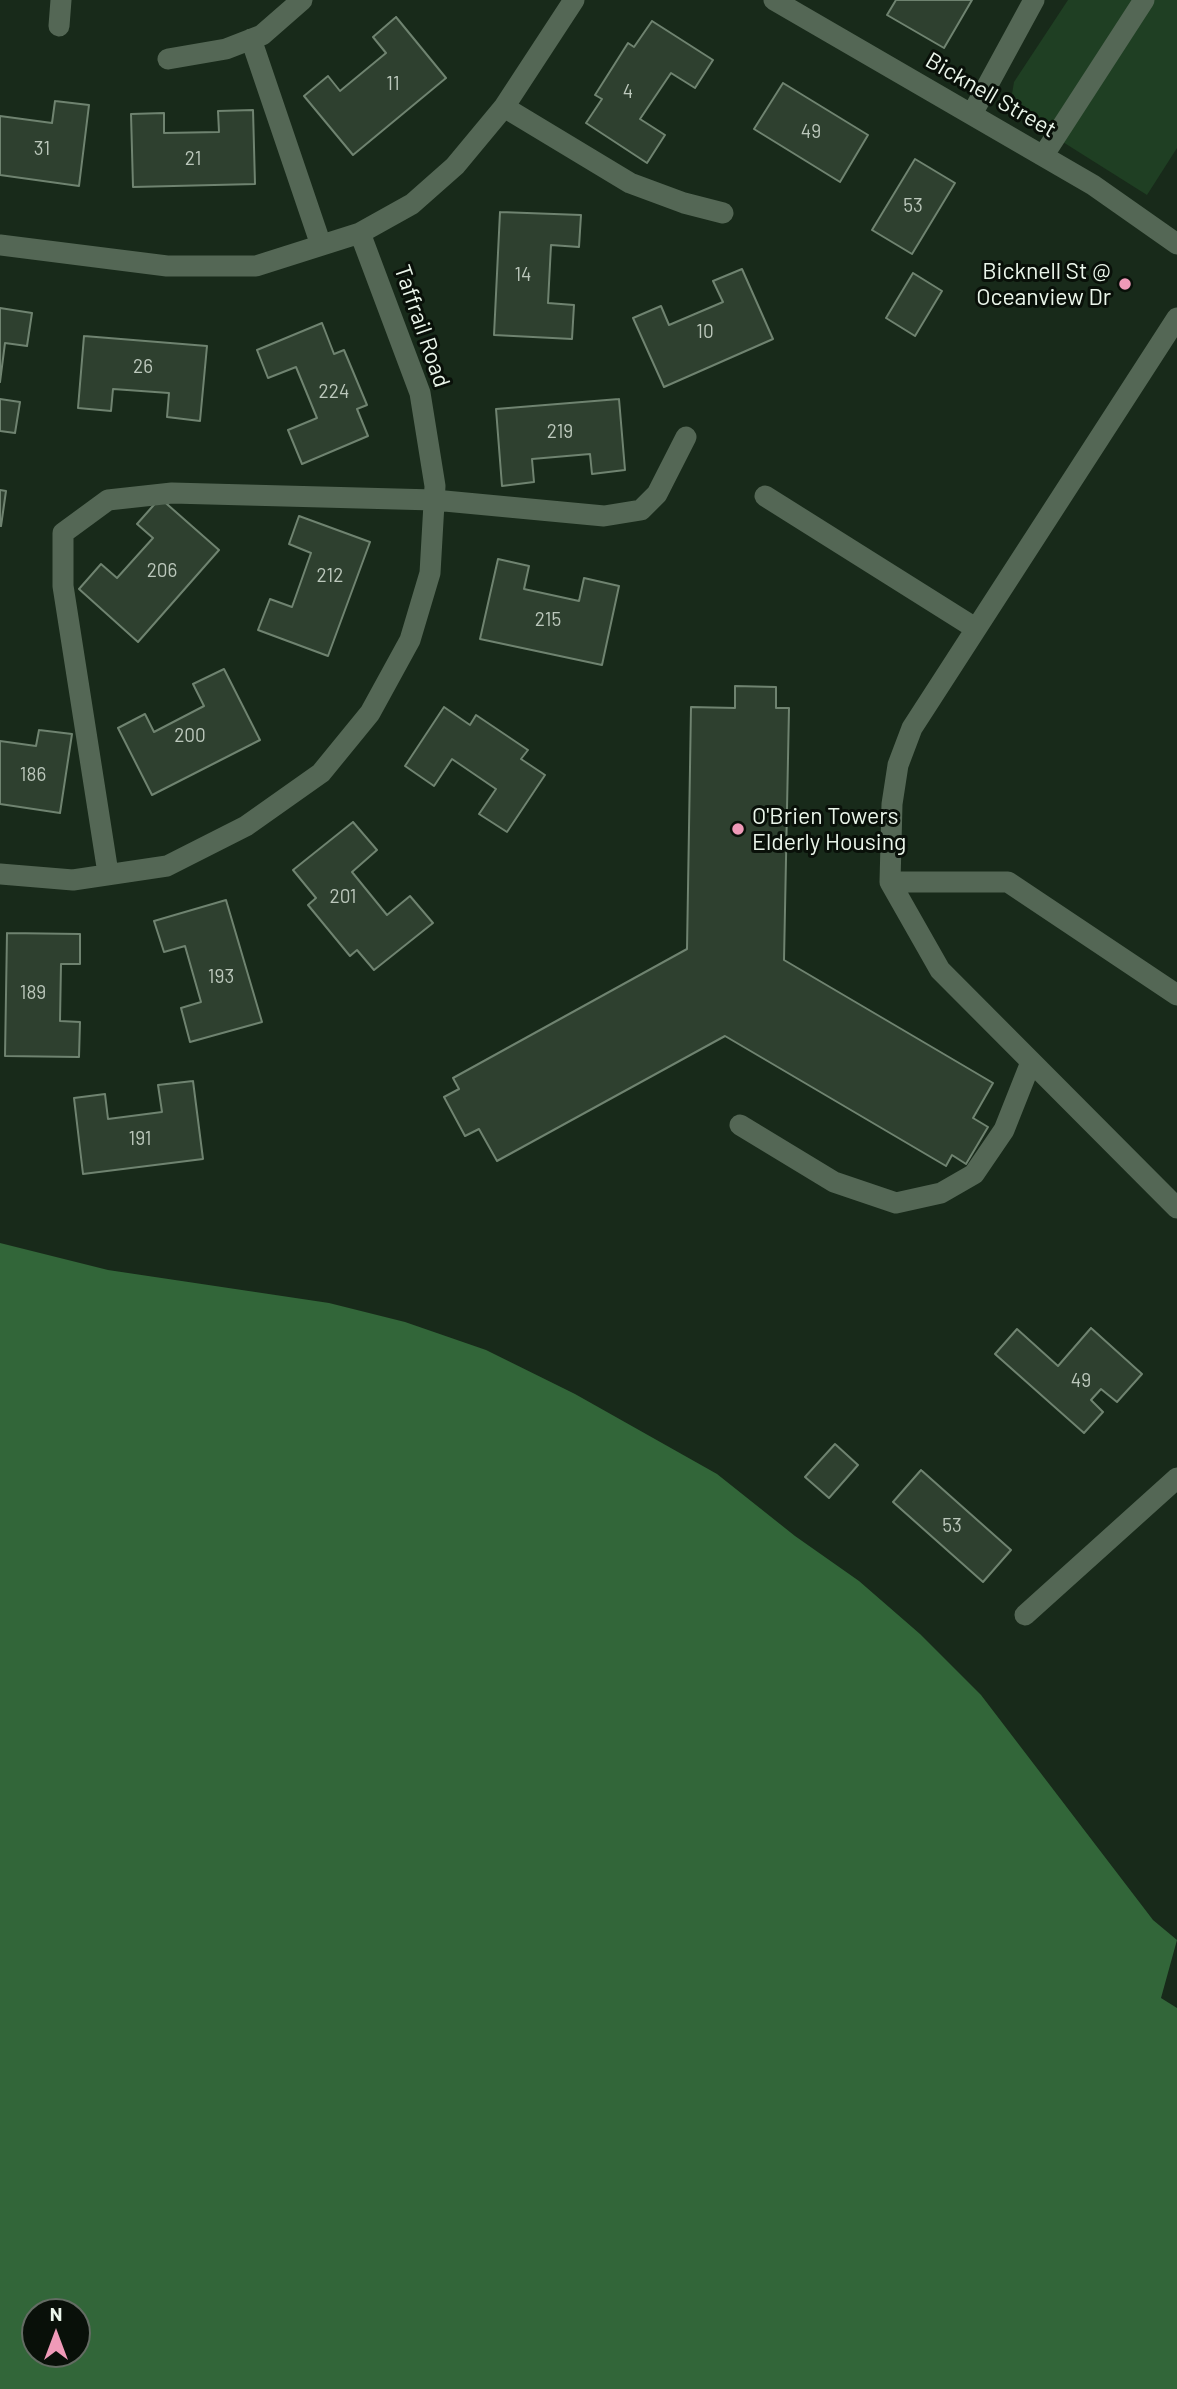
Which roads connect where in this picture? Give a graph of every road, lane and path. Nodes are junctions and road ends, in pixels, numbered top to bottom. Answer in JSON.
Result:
{"nodes":[{"id":1,"x":61,"y":0,"type":"edge"},
{"id":2,"x":302,"y":0,"type":"edge"},
{"id":3,"x":574,"y":0,"type":"edge"},
{"id":4,"x":774,"y":0,"type":"edge"},
{"id":5,"x":1034,"y":0,"type":"edge"},
{"id":6,"x":1144,"y":0,"type":"edge"},
{"id":7,"x":59,"y":26,"type":"dead end"},
{"id":8,"x":251,"y":39,"type":"junction"},
{"id":9,"x":168,"y":59,"type":"dead end"},
{"id":10,"x":504,"y":107,"type":"junction"},
{"id":11,"x":972,"y":114,"type":"junction"},
{"id":12,"x":1043,"y":156,"type":"junction"},
{"id":13,"x":723,"y":214,"type":"dead end"},
{"id":14,"x":360,"y":233,"type":"junction"},
{"id":15,"x":1177,"y":244,"type":"edge"},
{"id":16,"x":0,"y":245,"type":"edge"},
{"id":17,"x":321,"y":245,"type":"junction"},
{"id":18,"x":1177,"y":318,"type":"edge"},
{"id":19,"x":687,"y":437,"type":"dead end"},
{"id":20,"x":765,"y":495,"type":"dead end"},
{"id":21,"x":434,"y":499,"type":"junction"},
{"id":22,"x":975,"y":628,"type":"junction"},
{"id":23,"x":108,"y":873,"type":"junction"},
{"id":24,"x":0,"y":874,"type":"edge"},
{"id":25,"x":890,"y":882,"type":"junction"},
{"id":26,"x":1177,"y":995,"type":"edge"},
{"id":27,"x":1031,"y":1062,"type":"junction"},
{"id":28,"x":740,"y":1125,"type":"dead end"},
{"id":29,"x":1177,"y":1208,"type":"edge"},
{"id":30,"x":1177,"y":1478,"type":"edge"},
{"id":31,"x":1025,"y":1615,"type":"dead end"}],
"edges":[{"from":1,"to":7,"type":"street"},
{"from":2,"to":8,"type":"street"},
{"from":3,"to":10,"type":"street"},
{"from":4,"to":11,"type":"street","name":"Bicknell Street"},
{"from":5,"to":11,"type":"street"},
{"from":6,"to":12,"type":"street"},
{"from":8,"to":9,"type":"street"},
{"from":8,"to":17,"type":"street"},
{"from":10,"to":13,"type":"street"},
{"from":10,"to":14,"type":"street"},
{"from":11,"to":12,"type":"street","name":"Bicknell Street"},
{"from":12,"to":15,"type":"street","name":"Bicknell Street"},
{"from":14,"to":17,"type":"street"},
{"from":14,"to":21,"type":"street","name":"Taffrail Road"},
{"from":16,"to":17,"type":"street"},
{"from":18,"to":22,"type":"street"},
{"from":19,"to":21,"type":"street"},
{"from":20,"to":22,"type":"street"},
{"from":21,"to":23,"type":"street","name":"Taffrail Road"},
{"from":21,"to":23,"type":"street"},
{"from":22,"to":25,"type":"street"},
{"from":23,"to":24,"type":"street","name":"Taffrail Road"},
{"from":25,"to":26,"type":"street"},
{"from":25,"to":27,"type":"street"},
{"from":27,"to":28,"type":"street"},
{"from":27,"to":29,"type":"street"},
{"from":30,"to":31,"type":"street"}]}
